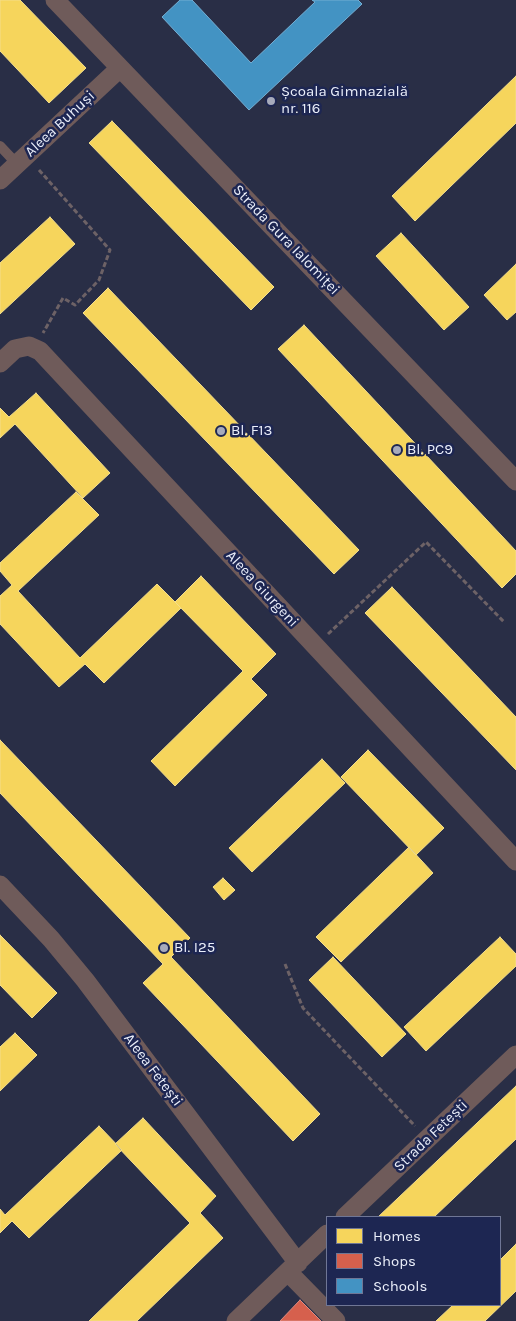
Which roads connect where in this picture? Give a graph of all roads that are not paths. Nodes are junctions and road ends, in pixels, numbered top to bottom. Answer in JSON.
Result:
{"nodes":[{"id":1,"x":55,"y":0,"type":"edge"},
{"id":2,"x":120,"y":68,"type":"junction"},
{"id":3,"x":0,"y":146,"type":"edge"},
{"id":4,"x":22,"y":160,"type":"junction"},
{"id":5,"x":0,"y":180,"type":"edge"},
{"id":6,"x":0,"y":363,"type":"edge"},
{"id":7,"x":516,"y":481,"type":"edge"},
{"id":8,"x":516,"y":861,"type":"edge"},
{"id":9,"x":0,"y":885,"type":"edge"},
{"id":10,"x":516,"y":1055,"type":"edge"},
{"id":11,"x":346,"y":1216,"type":"edge"},
{"id":12,"x":326,"y":1235,"type":"edge"},
{"id":13,"x":293,"y":1267,"type":"junction"},
{"id":14,"x":236,"y":1321,"type":"edge"},
{"id":15,"x":336,"y":1321,"type":"edge"}],
"edges":[{"from":1,"to":2,"type":"street","name":"Strada Gura Ialomiței"},
{"from":2,"to":4,"type":"street","name":"Aleea Buhuși"},
{"from":2,"to":7,"type":"street","name":"Strada Gura Ialomiței"},
{"from":3,"to":4,"type":"lane"},
{"from":4,"to":5,"type":"street","name":"Aleea Buhuși"},
{"from":6,"to":8,"type":"street","name":"Aleea Giurgeni"},
{"from":9,"to":13,"type":"street","name":"Aleea Fetești"},
{"from":10,"to":11,"type":"street","name":"Strada Fetești"},
{"from":12,"to":13,"type":"street"},
{"from":13,"to":14,"type":"street"},
{"from":13,"to":15,"type":"street","name":"Aleea Fetești"}]}
